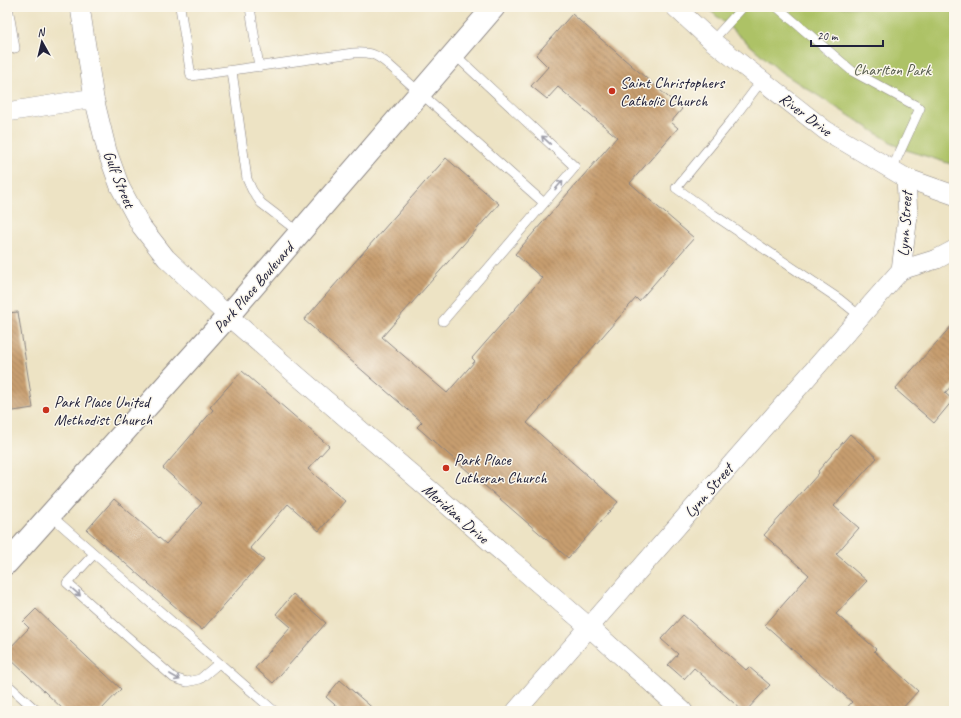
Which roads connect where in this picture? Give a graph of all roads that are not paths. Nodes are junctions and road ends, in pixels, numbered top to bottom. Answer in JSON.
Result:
{"nodes":[{"id":1,"x":8,"y":7,"type":"edge"},
{"id":2,"x":80,"y":7,"type":"edge"},
{"id":3,"x":180,"y":7,"type":"edge"},
{"id":4,"x":250,"y":7,"type":"edge"},
{"id":5,"x":494,"y":7,"type":"edge"},
{"id":6,"x":675,"y":7,"type":"edge"},
{"id":7,"x":743,"y":7,"type":"edge"},
{"id":8,"x":777,"y":7,"type":"edge"},
{"id":9,"x":712,"y":40,"type":"junction"},
{"id":10,"x":7,"y":50,"type":"edge"},
{"id":11,"x":454,"y":54,"type":"junction"},
{"id":12,"x":259,"y":67,"type":"junction"},
{"id":13,"x":232,"y":71,"type":"junction"},
{"id":14,"x":762,"y":80,"type":"junction"},
{"id":15,"x":421,"y":92,"type":"junction"},
{"id":16,"x":94,"y":98,"type":"junction"},
{"id":17,"x":7,"y":112,"type":"edge"},
{"id":18,"x":899,"y":174,"type":"junction"},
{"id":19,"x":954,"y":195,"type":"edge"},
{"id":20,"x":544,"y":203,"type":"junction"},
{"id":21,"x":300,"y":233,"type":"junction"},
{"id":22,"x":954,"y":250,"type":"edge"},
{"id":23,"x":901,"y":270,"type":"junction"},
{"id":24,"x":228,"y":316,"type":"junction"},
{"id":25,"x":860,"y":316,"type":"junction"},
{"id":26,"x":444,"y":321,"type":"dead end"},
{"id":27,"x":50,"y":515,"type":"junction"},
{"id":28,"x":94,"y":554,"type":"junction"},
{"id":29,"x":7,"y":563,"type":"edge"},
{"id":30,"x":589,"y":628,"type":"junction"},
{"id":31,"x":219,"y":663,"type":"junction"},
{"id":32,"x":7,"y":684,"type":"edge"},
{"id":33,"x":268,"y":709,"type":"edge"},
{"id":34,"x":37,"y":711,"type":"edge"},
{"id":35,"x":516,"y":711,"type":"edge"},
{"id":36,"x":683,"y":711,"type":"edge"}],
"edges":[{"from":1,"to":10,"type":"lane"},
{"from":2,"to":16,"type":"street","name":"Gulf Street"},
{"from":3,"to":13,"type":"lane"},
{"from":4,"to":12,"type":"lane"},
{"from":5,"to":11,"type":"street","name":"Park Place Boulevard"},
{"from":6,"to":9,"type":"street","name":"River Drive"},
{"from":7,"to":9,"type":"lane"},
{"from":8,"to":18,"type":"lane"},
{"from":9,"to":14,"type":"street","name":"River Drive"},
{"from":11,"to":15,"type":"street","name":"Park Place Boulevard"},
{"from":20,"to":11,"type":"lane","one_way":true},
{"from":12,"to":13,"type":"lane"},
{"from":12,"to":15,"type":"lane"},
{"from":13,"to":21,"type":"lane"},
{"from":14,"to":18,"type":"street","name":"River Drive"},
{"from":14,"to":25,"type":"lane"},
{"from":15,"to":20,"type":"lane"},
{"from":15,"to":21,"type":"street","name":"Park Place Boulevard"},
{"from":16,"to":17,"type":"street"},
{"from":16,"to":24,"type":"street","name":"Gulf Street"},
{"from":18,"to":19,"type":"street","name":"River Drive"},
{"from":18,"to":23,"type":"street","name":"Lynn Street"},
{"from":20,"to":26,"type":"lane"},
{"from":21,"to":24,"type":"street","name":"Park Place Boulevard"},
{"from":22,"to":23,"type":"street","name":"Lynn Street"},
{"from":23,"to":25,"type":"street","name":"Lynn Street"},
{"from":24,"to":27,"type":"street","name":"Park Place Boulevard"},
{"from":24,"to":30,"type":"street","name":"Meridian Drive"},
{"from":25,"to":30,"type":"street","name":"Lynn Street"},
{"from":27,"to":28,"type":"lane"},
{"from":27,"to":29,"type":"street","name":"Park Place Boulevard"},
{"from":28,"to":31,"type":"lane"},
{"from":28,"to":31,"type":"lane","one_way":true},
{"from":30,"to":35,"type":"street","name":"Lynn Street"},
{"from":30,"to":36,"type":"street","name":"Meridian Drive"},
{"from":31,"to":33,"type":"lane"},
{"from":32,"to":34,"type":"lane"}]}
